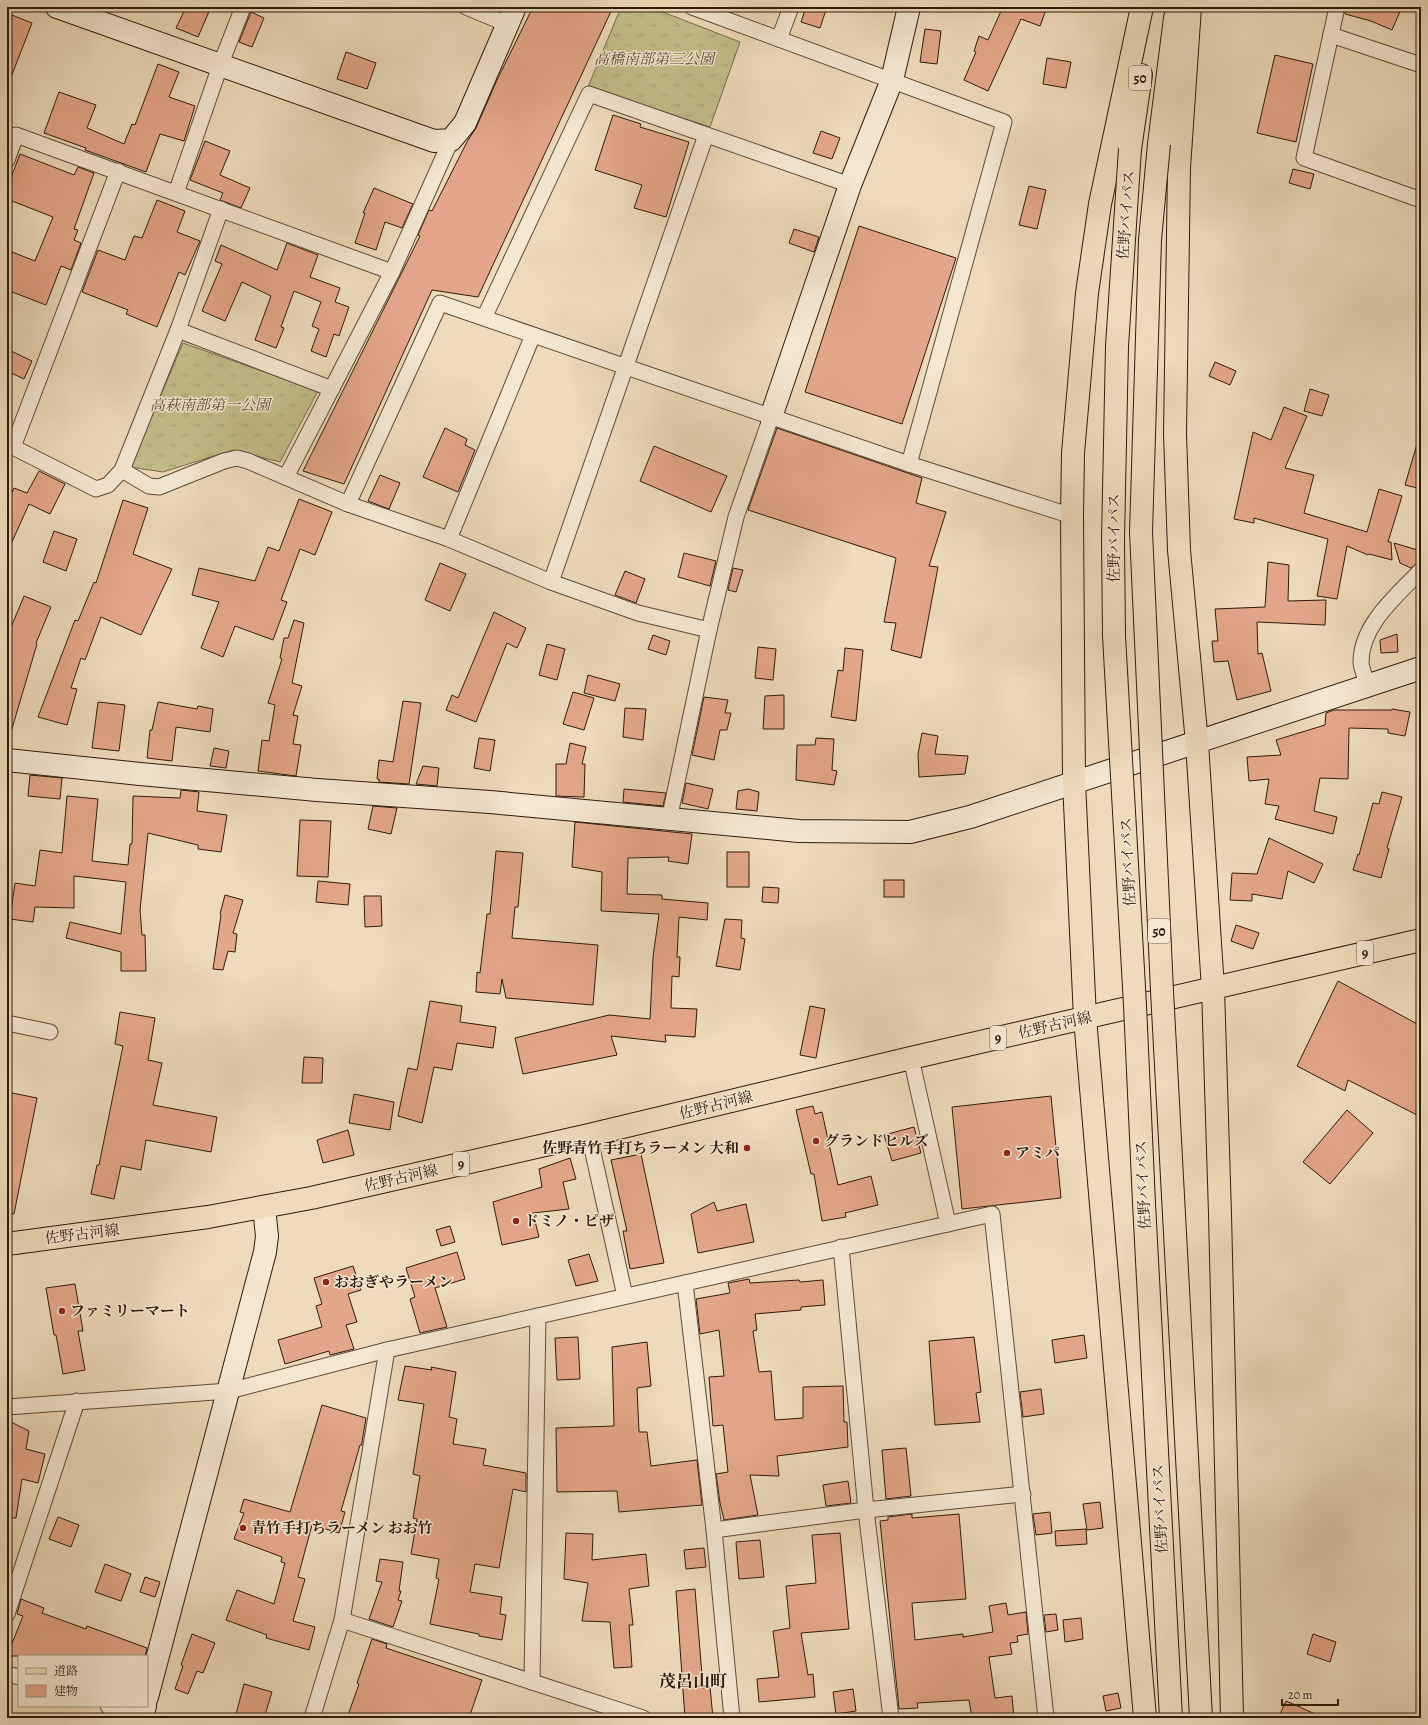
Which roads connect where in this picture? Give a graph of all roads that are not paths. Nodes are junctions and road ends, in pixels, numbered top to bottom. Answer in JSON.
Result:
{"nodes":[{"id":1,"x":57,"y":7,"type":"edge"},
{"id":2,"x":243,"y":7,"type":"edge"},
{"id":3,"x":466,"y":7,"type":"edge"},
{"id":4,"x":692,"y":7,"type":"edge"},
{"id":5,"x":791,"y":7,"type":"edge"},
{"id":6,"x":909,"y":7,"type":"edge"},
{"id":7,"x":1142,"y":7,"type":"edge"},
{"id":8,"x":1151,"y":7,"type":"edge"},
{"id":9,"x":1176,"y":7,"type":"edge"},
{"id":10,"x":1190,"y":7,"type":"edge"},
{"id":11,"x":1337,"y":7,"type":"edge"},
{"id":12,"x":511,"y":16,"type":"edge"},
{"id":13,"x":1330,"y":35,"type":"junction"},
{"id":14,"x":779,"y":39,"type":"junction"},
{"id":15,"x":1421,"y":65,"type":"edge"},
{"id":16,"x":220,"y":66,"type":"junction"},
{"id":17,"x":892,"y":80,"type":"junction"},
{"id":18,"x":706,"y":135,"type":"junction"},
{"id":19,"x":451,"y":140,"type":"junction"},
{"id":20,"x":7,"y":160,"type":"edge"},
{"id":21,"x":118,"y":171,"type":"junction"},
{"id":22,"x":850,"y":185,"type":"junction"},
{"id":23,"x":176,"y":193,"type":"junction"},
{"id":24,"x":1421,"y":200,"type":"edge"},
{"id":25,"x":221,"y":209,"type":"junction"},
{"id":26,"x":392,"y":272,"type":"junction"},
{"id":27,"x":484,"y":318,"type":"junction"},
{"id":28,"x":178,"y":330,"type":"junction"},
{"id":29,"x":533,"y":335,"type":"junction"},
{"id":30,"x":626,"y":366,"type":"junction"},
{"id":31,"x":332,"y":389,"type":"junction"},
{"id":32,"x":771,"y":417,"type":"junction"},
{"id":33,"x":10,"y":445,"type":"edge"},
{"id":34,"x":909,"y":464,"type":"junction"},
{"id":35,"x":122,"y":470,"type":"junction"},
{"id":36,"x":286,"y":477,"type":"junction"},
{"id":37,"x":348,"y":504,"type":"junction"},
{"id":38,"x":1072,"y":516,"type":"junction"},
{"id":39,"x":449,"y":539,"type":"junction"},
{"id":40,"x":1421,"y":570,"type":"edge"},
{"id":41,"x":551,"y":582,"type":"junction"},
{"id":42,"x":708,"y":630,"type":"junction"},
{"id":43,"x":1421,"y":668,"type":"edge"},
{"id":44,"x":1368,"y":686,"type":"junction"},
{"id":45,"x":1197,"y":743,"type":"junction"},
{"id":46,"x":7,"y":760,"type":"edge"},
{"id":47,"x":1074,"y":782,"type":"junction"},
{"id":48,"x":669,"y":820,"type":"junction"},
{"id":49,"x":1421,"y":940,"type":"edge"},
{"id":50,"x":1213,"y":989,"type":"junction"},
{"id":51,"x":1085,"y":1018,"type":"junction"},
{"id":52,"x":7,"y":1023,"type":"edge"},
{"id":53,"x":50,"y":1032,"type":"dead end"},
{"id":54,"x":911,"y":1058,"type":"junction"},
{"id":55,"x":589,"y":1135,"type":"junction"},
{"id":56,"x":264,"y":1208,"type":"junction"},
{"id":57,"x":948,"y":1224,"type":"junction"},
{"id":58,"x":7,"y":1244,"type":"edge"},
{"id":59,"x":841,"y":1248,"type":"junction"},
{"id":60,"x":685,"y":1283,"type":"junction"},
{"id":61,"x":624,"y":1296,"type":"junction"},
{"id":62,"x":538,"y":1316,"type":"junction"},
{"id":63,"x":387,"y":1350,"type":"junction"},
{"id":64,"x":229,"y":1391,"type":"junction"},
{"id":65,"x":77,"y":1401,"type":"junction"},
{"id":66,"x":7,"y":1407,"type":"edge"},
{"id":67,"x":1023,"y":1494,"type":"junction"},
{"id":68,"x":866,"y":1510,"type":"junction"},
{"id":69,"x":714,"y":1530,"type":"junction"},
{"id":70,"x":7,"y":1614,"type":"edge"},
{"id":71,"x":342,"y":1620,"type":"junction"},
{"id":72,"x":7,"y":1674,"type":"edge"},
{"id":73,"x":18,"y":1678,"type":"edge"},
{"id":74,"x":532,"y":1682,"type":"junction"},
{"id":75,"x":148,"y":1696,"type":"edge"},
{"id":76,"x":115,"y":1707,"type":"edge"},
{"id":77,"x":144,"y":1711,"type":"edge"},
{"id":78,"x":312,"y":1718,"type":"edge"},
{"id":79,"x":643,"y":1718,"type":"edge"},
{"id":80,"x":732,"y":1718,"type":"edge"},
{"id":81,"x":890,"y":1718,"type":"edge"},
{"id":82,"x":1046,"y":1718,"type":"edge"},
{"id":83,"x":1144,"y":1718,"type":"edge"},
{"id":84,"x":1171,"y":1718,"type":"edge"},
{"id":85,"x":1201,"y":1718,"type":"edge"},
{"id":86,"x":1232,"y":1718,"type":"edge"}],
"edges":[{"from":1,"to":16,"type":"street"},
{"from":2,"to":16,"type":"street"},
{"from":3,"to":12,"type":"street"},
{"from":4,"to":14,"type":"street"},
{"from":5,"to":14,"type":"street"},
{"from":6,"to":17,"type":"street"},
{"from":7,"to":38,"type":"main road"},
{"from":8,"to":84,"type":"main road","name":"佐野バイパス","number":"50","bridge":true},
{"from":9,"to":85,"type":"main road","name":"佐野バイパス","number":"50","bridge":true},
{"from":10,"to":45,"type":"main road"},
{"from":11,"to":13,"type":"street"},
{"from":12,"to":19,"type":"street"},
{"from":13,"to":15,"type":"street"},
{"from":13,"to":24,"type":"street"},
{"from":14,"to":17,"type":"street"},
{"from":16,"to":19,"type":"street"},
{"from":16,"to":23,"type":"street"},
{"from":17,"to":22,"type":"street"},
{"from":17,"to":34,"type":"street"},
{"from":18,"to":22,"type":"street"},
{"from":18,"to":27,"type":"street"},
{"from":18,"to":30,"type":"street"},
{"from":19,"to":26,"type":"street"},
{"from":20,"to":21,"type":"street"},
{"from":21,"to":23,"type":"street"},
{"from":21,"to":33,"type":"street"},
{"from":22,"to":32,"type":"street"},
{"from":23,"to":25,"type":"street"},
{"from":25,"to":26,"type":"street"},
{"from":25,"to":28,"type":"street"},
{"from":26,"to":31,"type":"street"},
{"from":27,"to":29,"type":"street"},
{"from":27,"to":37,"type":"street"},
{"from":28,"to":31,"type":"street"},
{"from":28,"to":35,"type":"street"},
{"from":29,"to":30,"type":"street"},
{"from":29,"to":39,"type":"street"},
{"from":30,"to":32,"type":"street"},
{"from":30,"to":41,"type":"street"},
{"from":31,"to":36,"type":"street"},
{"from":32,"to":34,"type":"street"},
{"from":32,"to":42,"type":"street"},
{"from":33,"to":35,"type":"street"},
{"from":34,"to":38,"type":"street"},
{"from":35,"to":36,"type":"street"},
{"from":36,"to":37,"type":"street"},
{"from":37,"to":39,"type":"street"},
{"from":38,"to":47,"type":"main road"},
{"from":39,"to":41,"type":"street"},
{"from":40,"to":44,"type":"street"},
{"from":41,"to":42,"type":"street"},
{"from":42,"to":48,"type":"street"},
{"from":43,"to":44,"type":"street"},
{"from":44,"to":45,"type":"street"},
{"from":45,"to":47,"type":"street"},
{"from":45,"to":50,"type":"main road"},
{"from":46,"to":48,"type":"street"},
{"from":47,"to":48,"type":"street"},
{"from":47,"to":51,"type":"main road"},
{"from":49,"to":50,"type":"main road","name":"佐野古河線","number":"9"},
{"from":50,"to":51,"type":"main road","name":"佐野古河線","number":"9"},
{"from":50,"to":86,"type":"main road"},
{"from":51,"to":54,"type":"main road","name":"佐野古河線","number":"9"},
{"from":51,"to":83,"type":"main road"},
{"from":52,"to":53,"type":"street"},
{"from":54,"to":55,"type":"main road","name":"佐野古河線","number":"9"},
{"from":54,"to":57,"type":"street"},
{"from":55,"to":56,"type":"main road","name":"佐野古河線","number":"9"},
{"from":55,"to":61,"type":"street"},
{"from":56,"to":58,"type":"main road","name":"佐野古河線","number":"9"},
{"from":56,"to":64,"type":"street"},
{"from":57,"to":59,"type":"street"},
{"from":57,"to":67,"type":"street"},
{"from":59,"to":60,"type":"street"},
{"from":59,"to":68,"type":"street"},
{"from":60,"to":61,"type":"street"},
{"from":60,"to":69,"type":"street"},
{"from":61,"to":62,"type":"street"},
{"from":62,"to":63,"type":"street"},
{"from":62,"to":74,"type":"street"},
{"from":63,"to":64,"type":"street"},
{"from":63,"to":71,"type":"street"},
{"from":64,"to":65,"type":"street"},
{"from":64,"to":75,"type":"street"},
{"from":65,"to":66,"type":"street"},
{"from":65,"to":70,"type":"street"},
{"from":67,"to":68,"type":"street"},
{"from":67,"to":82,"type":"street"},
{"from":68,"to":69,"type":"street"},
{"from":68,"to":81,"type":"street"},
{"from":69,"to":80,"type":"street"},
{"from":71,"to":74,"type":"street"},
{"from":71,"to":78,"type":"street"},
{"from":72,"to":73,"type":"street"},
{"from":74,"to":79,"type":"street"},
{"from":76,"to":77,"type":"street"}]}
